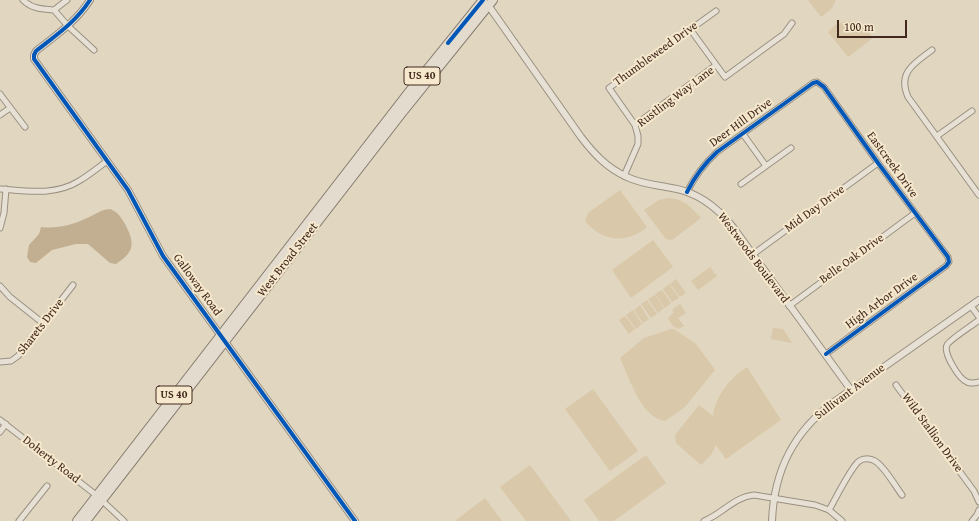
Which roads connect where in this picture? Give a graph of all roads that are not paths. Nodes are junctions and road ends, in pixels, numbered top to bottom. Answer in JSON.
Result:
{"nodes":[{"id":1,"x":23,"y":0,"type":"edge"},
{"id":2,"x":66,"y":0,"type":"edge"},
{"id":3,"x":90,"y":0,"type":"edge"},
{"id":4,"x":488,"y":2,"type":"edge"},
{"id":5,"x":54,"y":10,"type":"junction"},
{"id":6,"x":716,"y":11,"type":"dead end"},
{"id":7,"x":792,"y":23,"type":"dead end"},
{"id":8,"x":68,"y":26,"type":"junction"},
{"id":9,"x":690,"y":30,"type":"junction"},
{"id":10,"x":94,"y":50,"type":"dead end"},
{"id":11,"x":932,"y":50,"type":"dead end"},
{"id":12,"x":716,"y":65,"type":"junction"},
{"id":13,"x":817,"y":82,"type":"joint"},
{"id":14,"x":0,"y":94,"type":"edge"},
{"id":15,"x":10,"y":108,"type":"junction"},
{"id":16,"x":972,"y":111,"type":"dead end"},
{"id":17,"x":0,"y":115,"type":"edge"},
{"id":18,"x":635,"y":125,"type":"junction"},
{"id":19,"x":24,"y":128,"type":"dead end"},
{"id":20,"x":742,"y":134,"type":"junction"},
{"id":21,"x":937,"y":136,"type":"junction"},
{"id":22,"x":791,"y":148,"type":"dead end"},
{"id":23,"x":107,"y":161,"type":"junction"},
{"id":24,"x":878,"y":163,"type":"junction"},
{"id":25,"x":766,"y":166,"type":"junction"},
{"id":26,"x":624,"y":176,"type":"junction"},
{"id":27,"x":741,"y":184,"type":"dead end"},
{"id":28,"x":0,"y":189,"type":"edge"},
{"id":29,"x":6,"y":189,"type":"junction"},
{"id":30,"x":687,"y":192,"type":"junction"},
{"id":31,"x":979,"y":195,"type":"edge"},
{"id":32,"x":915,"y":213,"type":"junction"},
{"id":33,"x":0,"y":228,"type":"edge"},
{"id":34,"x":752,"y":255,"type":"junction"},
{"id":35,"x":949,"y":262,"type":"joint"},
{"id":36,"x":0,"y":286,"type":"edge"},
{"id":37,"x":73,"y":286,"type":"dead end"},
{"id":38,"x":979,"y":300,"type":"edge"},
{"id":39,"x":789,"y":306,"type":"junction"},
{"id":40,"x":971,"y":306,"type":"junction"},
{"id":41,"x":979,"y":319,"type":"edge"},
{"id":42,"x":44,"y":324,"type":"junction"},
{"id":43,"x":223,"y":338,"type":"junction"},
{"id":44,"x":826,"y":354,"type":"junction"},
{"id":45,"x":2,"y":363,"type":"edge"},
{"id":46,"x":979,"y":382,"type":"edge"},
{"id":47,"x":896,"y":385,"type":"dead end"},
{"id":48,"x":852,"y":390,"type":"junction"},
{"id":49,"x":0,"y":420,"type":"edge"},
{"id":50,"x":6,"y":424,"type":"junction"},
{"id":51,"x":0,"y":432,"type":"edge"},
{"id":52,"x":46,"y":486,"type":"dead end"},
{"id":53,"x":902,"y":495,"type":"dead end"},
{"id":54,"x":773,"y":497,"type":"junction"},
{"id":55,"x":99,"y":498,"type":"junction"},
{"id":56,"x":979,"y":502,"type":"edge"},
{"id":57,"x":829,"y":510,"type":"junction"},
{"id":58,"x":979,"y":510,"type":"edge"},
{"id":59,"x":19,"y":521,"type":"edge"},
{"id":60,"x":77,"y":521,"type":"edge"},
{"id":61,"x":86,"y":521,"type":"edge"},
{"id":62,"x":124,"y":521,"type":"edge"},
{"id":63,"x":355,"y":521,"type":"edge"},
{"id":64,"x":704,"y":521,"type":"edge"},
{"id":65,"x":772,"y":521,"type":"edge"},
{"id":66,"x":842,"y":521,"type":"edge"},
{"id":67,"x":972,"y":521,"type":"edge"}],
"edges":[{"from":1,"to":5,"type":"street"},
{"from":2,"to":5,"type":"street"},
{"from":3,"to":8,"type":"street"},
{"from":4,"to":26,"type":"street","name":"Westwoods Boulevard"},
{"from":4,"to":43,"type":"main road","name":"West Broad Street","number":"US 40"},
{"from":5,"to":8,"type":"street"},
{"from":6,"to":9,"type":"street","name":"Thumbleweed Drive"},
{"from":7,"to":12,"type":"street","name":"Rustling Way Lane"},
{"from":8,"to":10,"type":"street"},
{"from":8,"to":23,"type":"street","name":"Galloway Road"},
{"from":9,"to":12,"type":"street"},
{"from":9,"to":18,"type":"street","name":"Thumbleweed Drive"},
{"from":11,"to":21,"type":"street"},
{"from":12,"to":18,"type":"street","name":"Rustling Way Lane"},
{"from":13,"to":20,"type":"street","name":"Deer Hill Drive"},
{"from":13,"to":24,"type":"street","name":"Eastcreek Drive"},
{"from":14,"to":15,"type":"street"},
{"from":15,"to":17,"type":"street"},
{"from":15,"to":19,"type":"street"},
{"from":16,"to":21,"type":"street"},
{"from":18,"to":26,"type":"street","name":"Rustling Way Lane"},
{"from":20,"to":25,"type":"street"},
{"from":20,"to":30,"type":"street","name":"Deer Hill Drive"},
{"from":21,"to":31,"type":"street"},
{"from":22,"to":25,"type":"street"},
{"from":23,"to":29,"type":"street"},
{"from":23,"to":43,"type":"street","name":"Galloway Road"},
{"from":24,"to":32,"type":"street","name":"Eastcreek Drive"},
{"from":24,"to":34,"type":"street","name":"Mid Day Drive"},
{"from":25,"to":27,"type":"street"},
{"from":26,"to":30,"type":"street","name":"Westwoods Boulevard"},
{"from":28,"to":29,"type":"street"},
{"from":29,"to":33,"type":"street"},
{"from":30,"to":34,"type":"street","name":"Westwoods Boulevard"},
{"from":32,"to":35,"type":"street","name":"Eastcreek Drive"},
{"from":32,"to":39,"type":"street","name":"Belle Oak Drive"},
{"from":34,"to":39,"type":"street","name":"Westwoods Boulevard"},
{"from":35,"to":44,"type":"street","name":"High Arbor Drive"},
{"from":36,"to":42,"type":"street"},
{"from":37,"to":42,"type":"street","name":"Sharets Drive"},
{"from":38,"to":40,"type":"street","name":"Sullivant Avenue"},
{"from":39,"to":44,"type":"street","name":"Westwoods Boulevard"},
{"from":40,"to":41,"type":"street"},
{"from":40,"to":48,"type":"street","name":"Sullivant Avenue"},
{"from":41,"to":46,"type":"street"},
{"from":42,"to":45,"type":"street","name":"Sharets Drive"},
{"from":43,"to":55,"type":"main road","name":"West Broad Street","number":"US 40"},
{"from":43,"to":63,"type":"street","name":"Galloway Road"},
{"from":44,"to":48,"type":"street","name":"Westwoods Boulevard"},
{"from":47,"to":56,"type":"street","name":"Wild Stallion Drive"},
{"from":48,"to":54,"type":"street","name":"Sullivant Avenue"},
{"from":49,"to":50,"type":"street","name":"Doherty Road"},
{"from":50,"to":51,"type":"street"},
{"from":50,"to":55,"type":"street","name":"Doherty Road"},
{"from":52,"to":59,"type":"street"},
{"from":53,"to":57,"type":"street"},
{"from":54,"to":57,"type":"street"},
{"from":54,"to":64,"type":"street"},
{"from":54,"to":65,"type":"street","name":"Sullivant Avenue"},
{"from":55,"to":60,"type":"main road","name":"West Broad Street","number":"US 40"},
{"from":55,"to":61,"type":"main road","name":"West Broad Street","number":"US 40"},
{"from":55,"to":62,"type":"street","name":"Doherty Road"},
{"from":57,"to":66,"type":"street"},
{"from":58,"to":67,"type":"street"}]}
